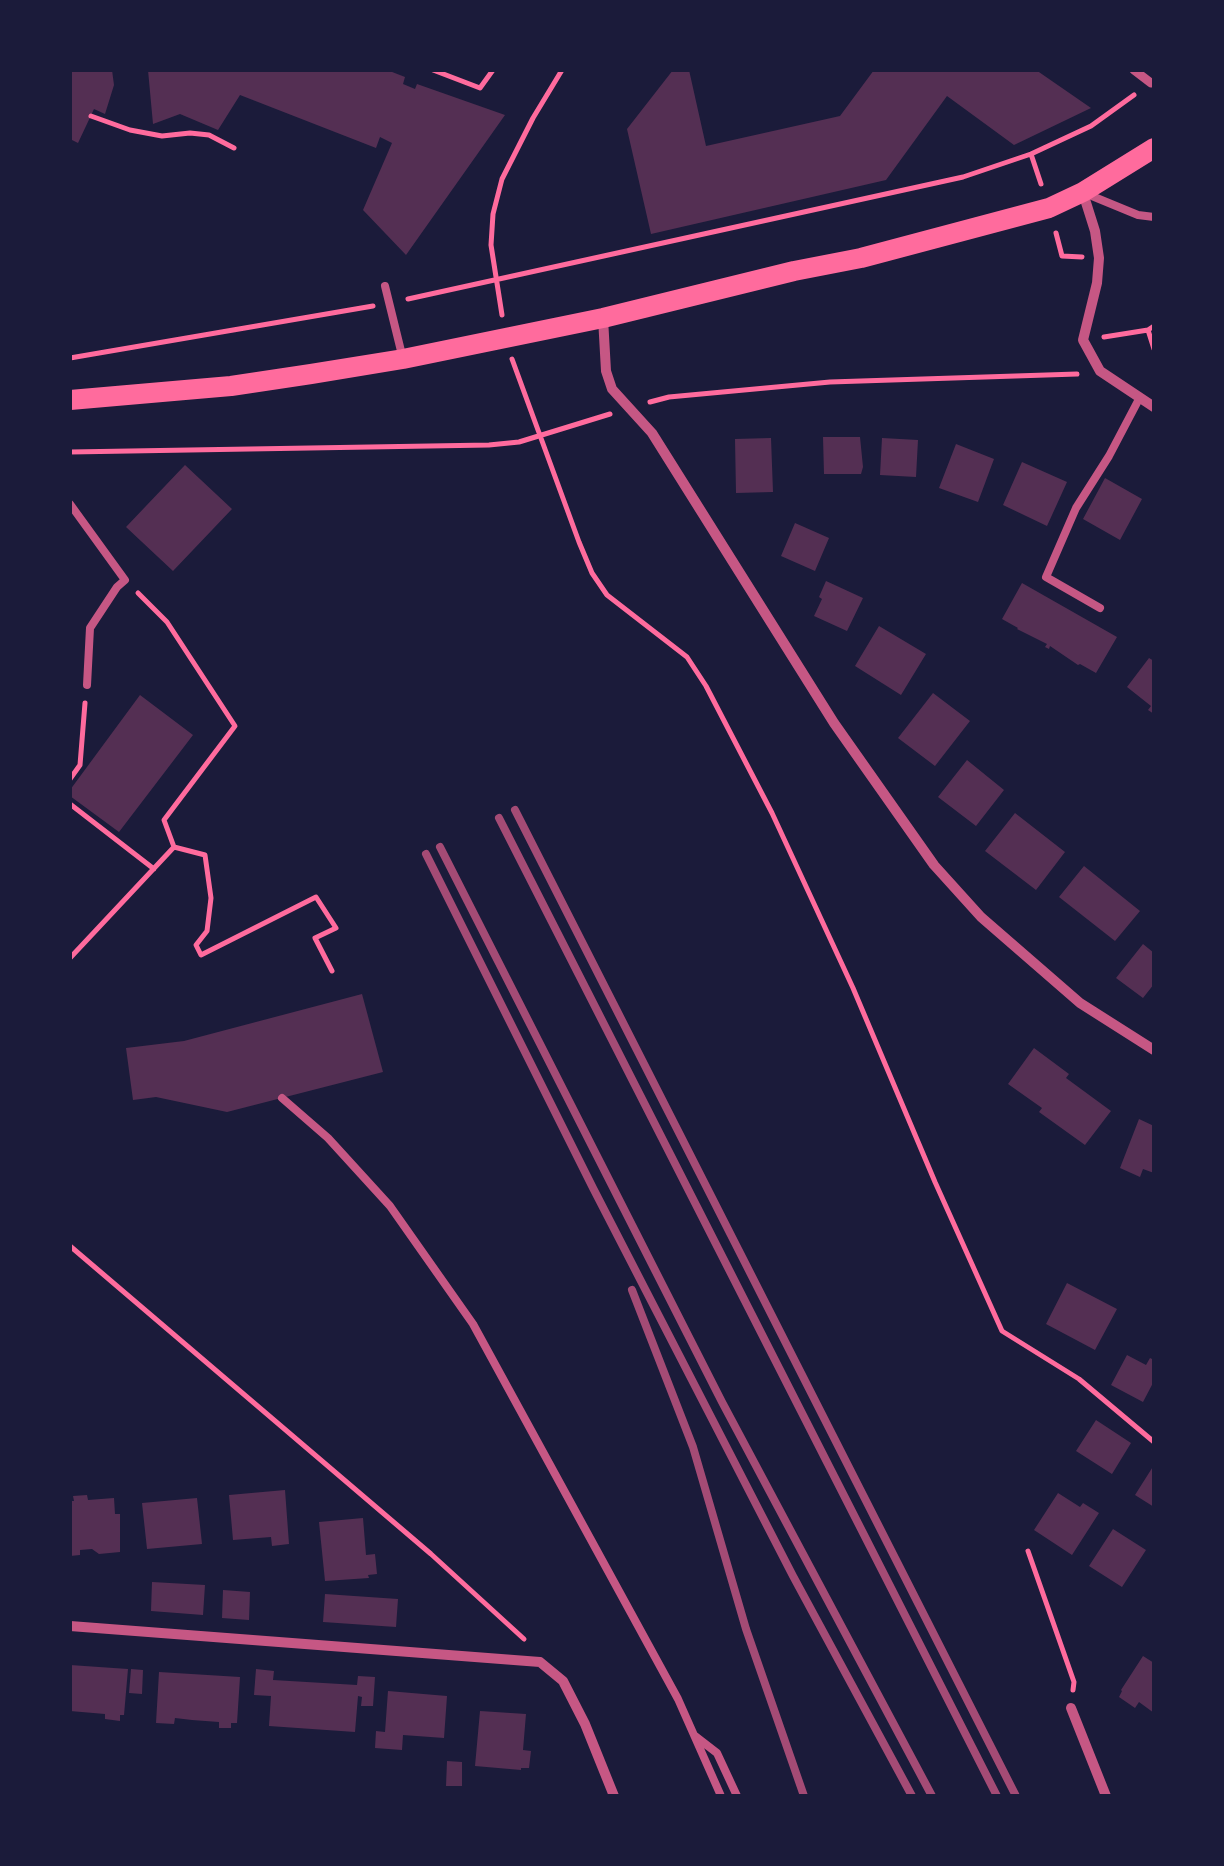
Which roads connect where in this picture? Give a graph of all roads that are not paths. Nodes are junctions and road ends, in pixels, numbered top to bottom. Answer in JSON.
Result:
{"nodes":[{"id":1,"x":1134,"y":70,"type":"edge"},
{"id":2,"x":1151,"y":83,"type":"road end"},
{"id":3,"x":1154,"y":148,"type":"edge"},
{"id":4,"x":1082,"y":192,"type":"junction"},
{"id":5,"x":1154,"y":216,"type":"edge"},
{"id":6,"x":384,"y":286,"type":"dead end"},
{"id":7,"x":604,"y":318,"type":"junction"},
{"id":8,"x":403,"y":359,"type":"junction"},
{"id":9,"x":1139,"y":399,"type":"junction"},
{"id":10,"x":70,"y":400,"type":"edge"},
{"id":11,"x":1154,"y":407,"type":"edge"},
{"id":12,"x":70,"y":504,"type":"edge"},
{"id":13,"x":1100,"y":608,"type":"dead end"},
{"id":14,"x":87,"y":685,"type":"road end"},
{"id":15,"x":1154,"y":1050,"type":"edge"},
{"id":16,"x":282,"y":1098,"type":"dead end"},
{"id":17,"x":70,"y":1626,"type":"edge"},
{"id":18,"x":1071,"y":1708,"type":"road end"},
{"id":19,"x":694,"y":1735,"type":"junction"},
{"id":20,"x":614,"y":1796,"type":"edge"},
{"id":21,"x":721,"y":1796,"type":"edge"},
{"id":22,"x":737,"y":1796,"type":"edge"},
{"id":23,"x":1106,"y":1796,"type":"edge"}],
"edges":[{"from":1,"to":2,"type":"street"},
{"from":3,"to":4,"type":"main road"},
{"from":4,"to":5,"type":"lane"},
{"from":4,"to":7,"type":"main road"},
{"from":4,"to":9,"type":"street"},
{"from":6,"to":8,"type":"lane"},
{"from":7,"to":8,"type":"main road"},
{"from":7,"to":15,"type":"street"},
{"from":8,"to":10,"type":"main road"},
{"from":9,"to":11,"type":"street"},
{"from":9,"to":13,"type":"lane"},
{"from":12,"to":14,"type":"lane"},
{"from":16,"to":19,"type":"lane"},
{"from":17,"to":20,"type":"street"},
{"from":18,"to":23,"type":"street"},
{"from":19,"to":21,"type":"lane"},
{"from":19,"to":22,"type":"lane"}]}
